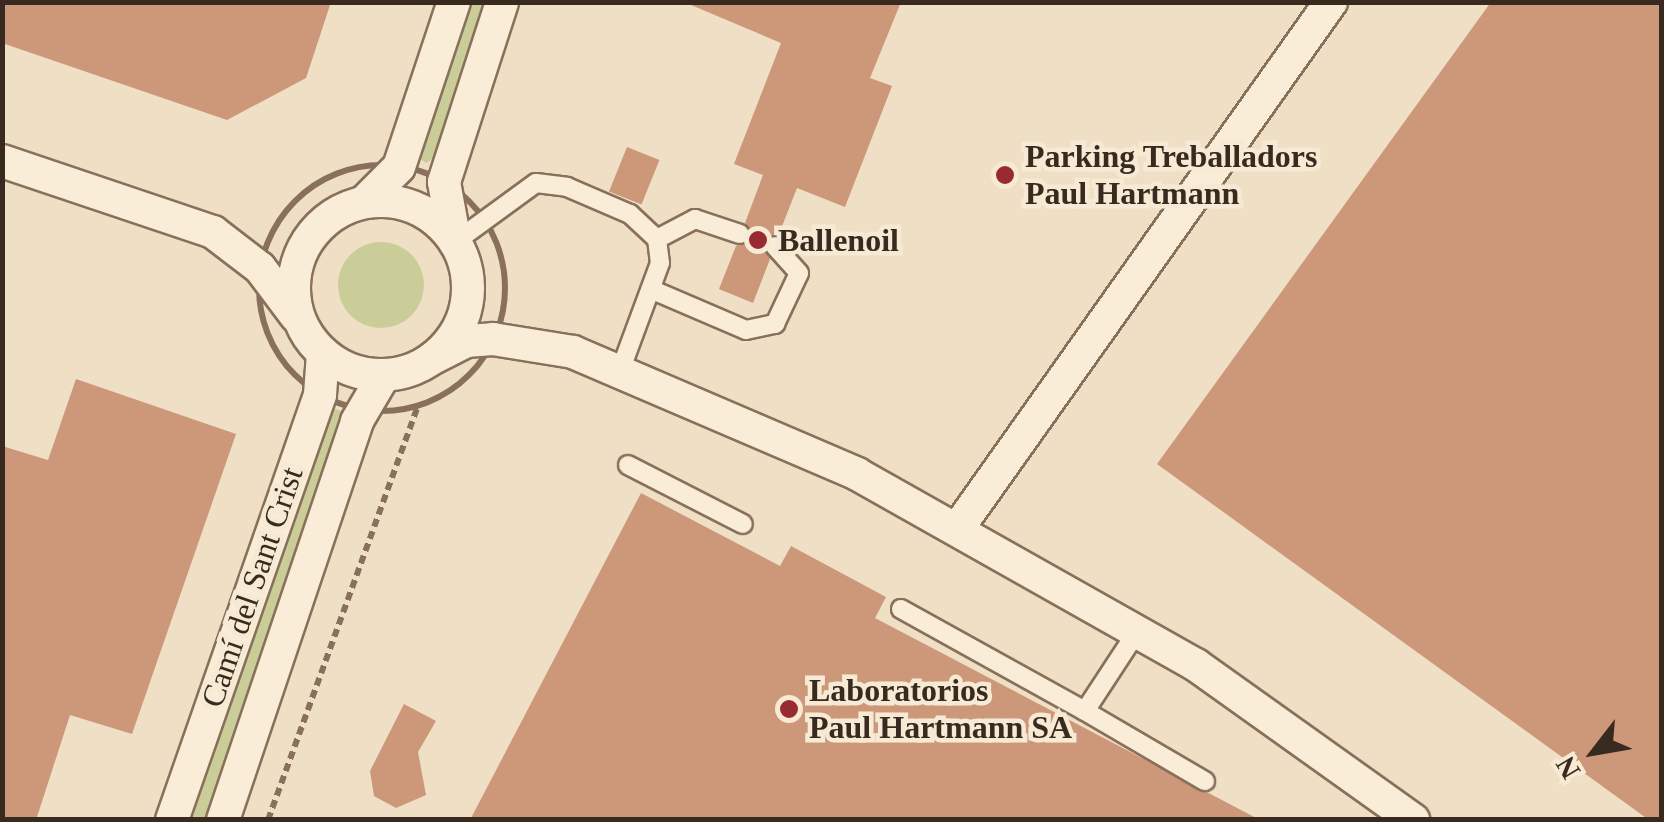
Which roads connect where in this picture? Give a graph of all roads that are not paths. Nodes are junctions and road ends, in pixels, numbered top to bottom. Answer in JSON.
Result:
{"nodes":[{"id":1,"x":454,"y":2,"type":"edge"},
{"id":2,"x":502,"y":2,"type":"edge"},
{"id":3,"x":1331,"y":2,"type":"edge"},
{"id":4,"x":2,"y":161,"type":"edge"},
{"id":5,"x":364,"y":202,"type":"junction"},
{"id":6,"x":740,"y":234,"type":"dead end"},
{"id":7,"x":657,"y":239,"type":"junction"},
{"id":8,"x":455,"y":242,"type":"junction"},
{"id":9,"x":775,"y":246,"type":"dead end"},
{"id":10,"x":654,"y":291,"type":"junction"},
{"id":11,"x":302,"y":324,"type":"junction"},
{"id":12,"x":324,"y":353,"type":"junction"},
{"id":13,"x":433,"y":358,"type":"junction"},
{"id":14,"x":620,"y":371,"type":"junction"},
{"id":15,"x":384,"y":375,"type":"junction"},
{"id":16,"x":628,"y":464,"type":"dead end"},
{"id":17,"x":743,"y":524,"type":"dead end"},
{"id":18,"x":958,"y":528,"type":"junction"},
{"id":19,"x":900,"y":609,"type":"dead end"},
{"id":20,"x":1138,"y":630,"type":"junction"},
{"id":21,"x":1084,"y":711,"type":"junction"},
{"id":22,"x":1205,"y":781,"type":"dead end"},
{"id":23,"x":172,"y":820,"type":"edge"},
{"id":24,"x":222,"y":820,"type":"edge"},
{"id":25,"x":1413,"y":820,"type":"edge"}],
"edges":[{"from":1,"to":5,"type":"street"},
{"from":2,"to":8,"type":"street"},
{"from":3,"to":18,"type":"street"},
{"from":4,"to":11,"type":"street"},
{"from":5,"to":8,"type":"street"},
{"from":5,"to":11,"type":"street"},
{"from":6,"to":7,"type":"lane"},
{"from":7,"to":8,"type":"lane"},
{"from":7,"to":10,"type":"lane"},
{"from":8,"to":13,"type":"street"},
{"from":9,"to":10,"type":"lane"},
{"from":10,"to":14,"type":"lane"},
{"from":11,"to":12,"type":"street"},
{"from":12,"to":15,"type":"street"},
{"from":12,"to":23,"type":"street","name":"Camí del Sant Crist"},
{"from":13,"to":14,"type":"street"},
{"from":13,"to":15,"type":"street"},
{"from":14,"to":18,"type":"street"},
{"from":15,"to":24,"type":"street","name":"Camí del Sant Crist"},
{"from":16,"to":17,"type":"lane"},
{"from":18,"to":20,"type":"street"},
{"from":19,"to":21,"type":"lane"},
{"from":20,"to":21,"type":"lane"},
{"from":20,"to":25,"type":"street"},
{"from":21,"to":22,"type":"lane"}]}
